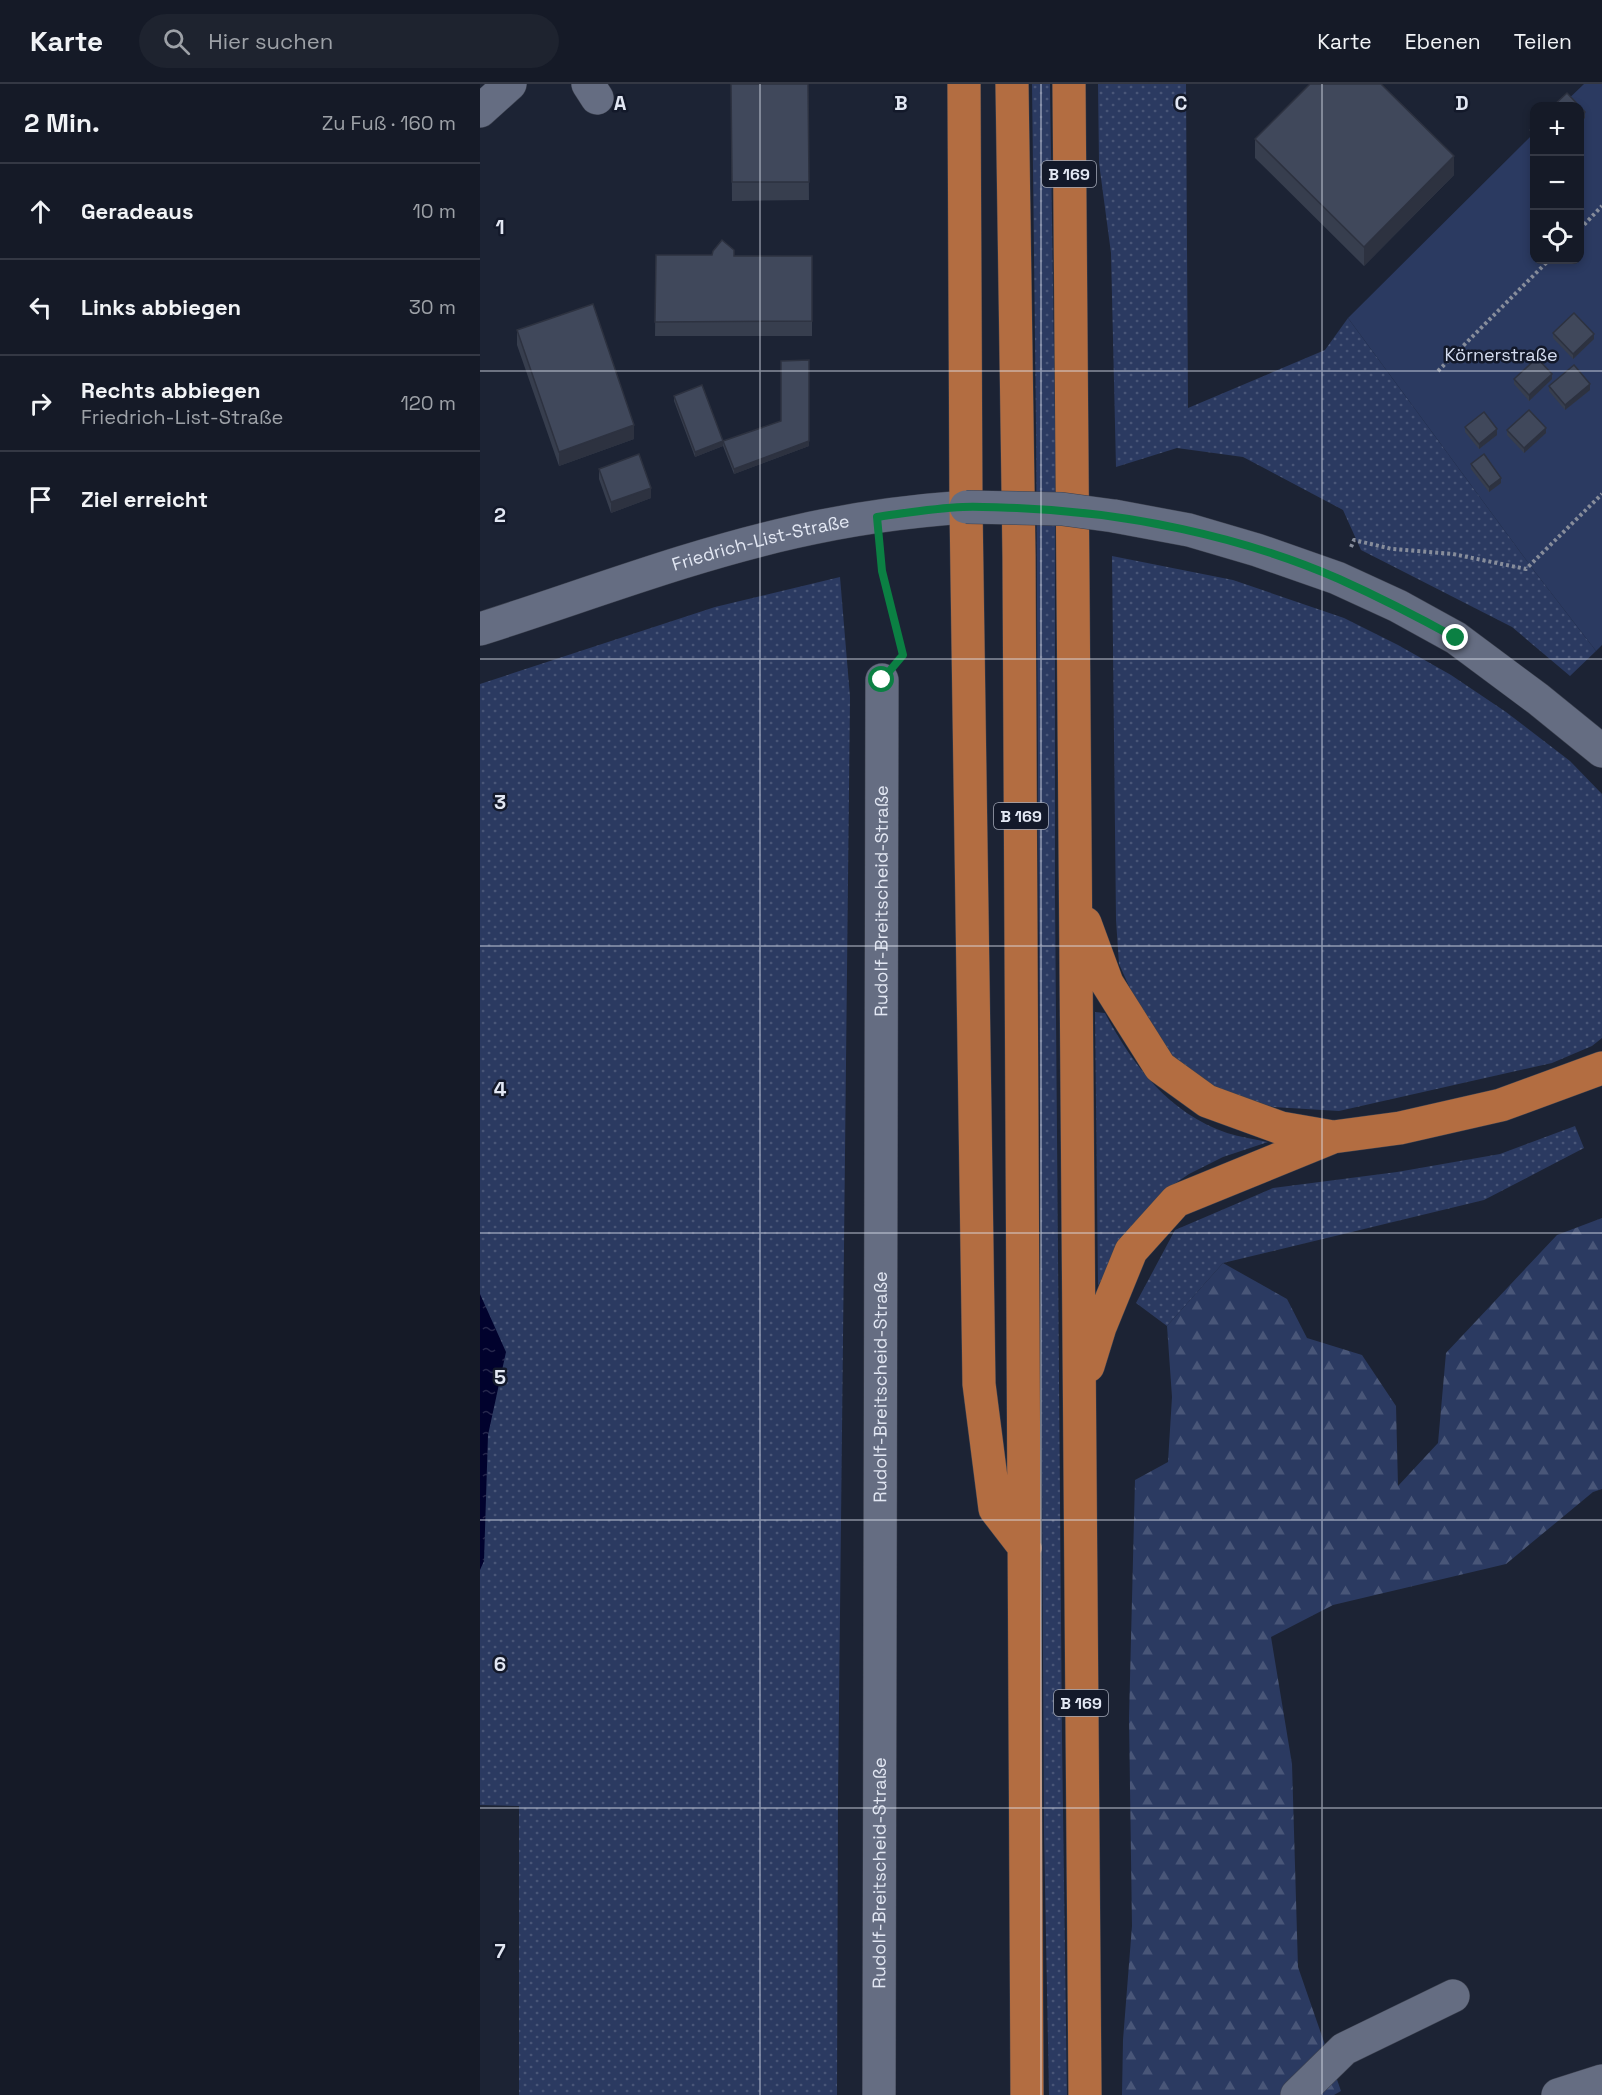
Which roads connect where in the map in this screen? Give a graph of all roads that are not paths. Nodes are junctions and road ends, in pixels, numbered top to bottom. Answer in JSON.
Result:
{"nodes":[{"id":1,"x":510,"y":84,"type":"edge"},
{"id":2,"x":964,"y":84,"type":"edge"},
{"id":3,"x":1012,"y":84,"type":"edge"},
{"id":4,"x":1070,"y":84,"type":"edge"},
{"id":5,"x":480,"y":111,"type":"edge"},
{"id":6,"x":966,"y":507,"type":"junction"},
{"id":7,"x":480,"y":629,"type":"edge"},
{"id":8,"x":882,"y":680,"type":"road end"},
{"id":9,"x":1602,"y":752,"type":"edge"},
{"id":10,"x":1077,"y":902,"type":"junction"},
{"id":11,"x":1602,"y":1068,"type":"edge"},
{"id":12,"x":1334,"y":1137,"type":"junction"},
{"id":13,"x":1078,"y":1400,"type":"junction"},
{"id":14,"x":1026,"y":1548,"type":"junction"},
{"id":15,"x":1453,"y":1996,"type":"dead end"},
{"id":16,"x":1602,"y":2081,"type":"edge"},
{"id":17,"x":879,"y":2095,"type":"edge"},
{"id":18,"x":1027,"y":2095,"type":"edge"},
{"id":19,"x":1085,"y":2095,"type":"edge"},
{"id":20,"x":1297,"y":2095,"type":"edge"},
{"id":21,"x":1558,"y":2095,"type":"edge"}],
"edges":[{"from":1,"to":5,"type":"street"},
{"from":2,"to":6,"type":"highway"},
{"from":3,"to":14,"type":"highway","number":"B 169"},
{"from":4,"to":10,"type":"highway","number":"B 169"},
{"from":6,"to":7,"type":"street","name":"Friedrich-List-Straße"},
{"from":6,"to":9,"type":"street","name":"Friedrich-List-Straße","bridge":true},
{"from":6,"to":14,"type":"highway"},
{"from":8,"to":17,"type":"street","name":"Rudolf-Breitscheid-Straße"},
{"from":10,"to":12,"type":"highway"},
{"from":10,"to":13,"type":"highway","number":"B 169"},
{"from":11,"to":12,"type":"highway"},
{"from":12,"to":13,"type":"highway"},
{"from":13,"to":19,"type":"highway","number":"B 169"},
{"from":14,"to":18,"type":"highway","number":"B 169"},
{"from":15,"to":20,"type":"street"},
{"from":16,"to":21,"type":"street"}]}
